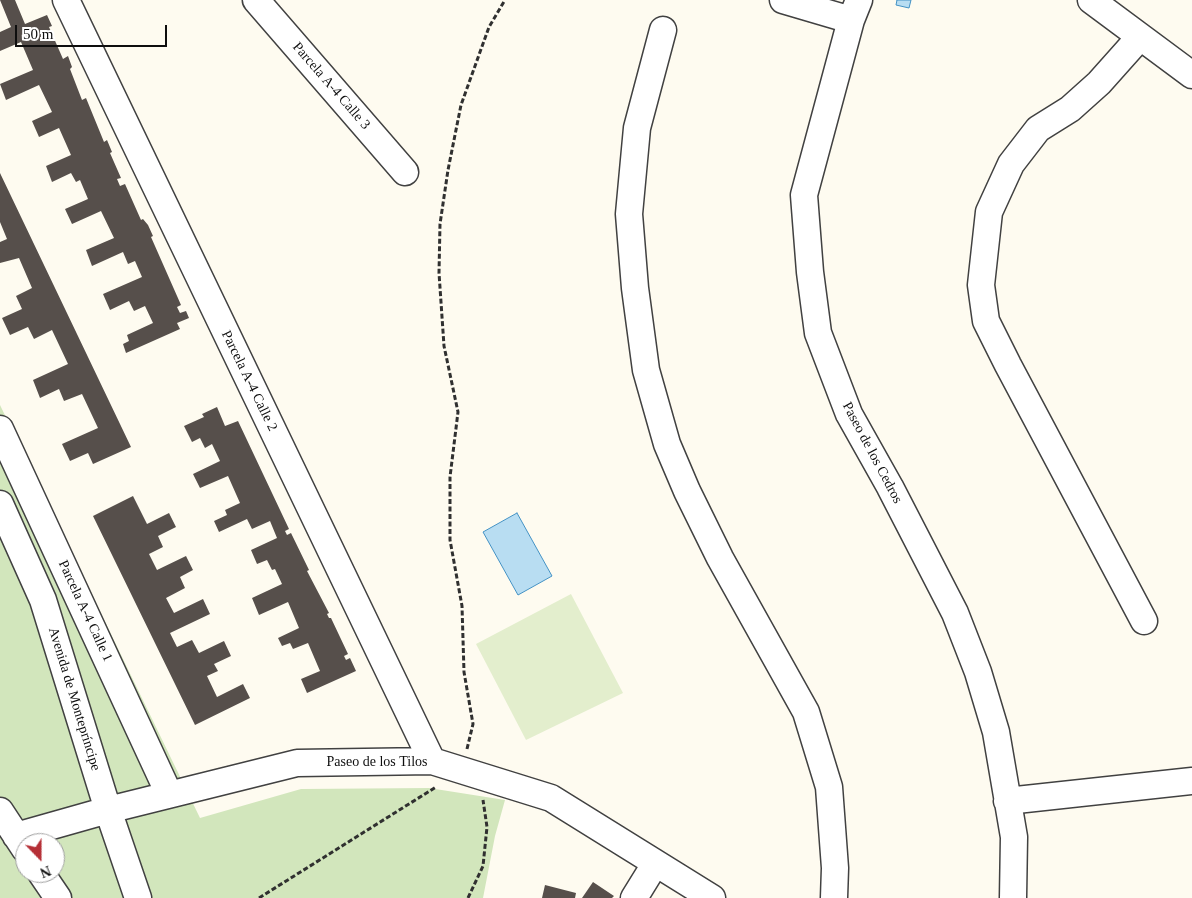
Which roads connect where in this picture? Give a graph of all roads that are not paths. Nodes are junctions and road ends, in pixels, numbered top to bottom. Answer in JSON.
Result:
{"nodes":[{"id":1,"x":66,"y":0,"type":"edge"},
{"id":2,"x":256,"y":0,"type":"edge"},
{"id":3,"x":783,"y":0,"type":"edge"},
{"id":4,"x":1090,"y":0,"type":"edge"},
{"id":5,"x":855,"y":10,"type":"edge"},
{"id":6,"x":663,"y":30,"type":"dead end"},
{"id":7,"x":1140,"y":37,"type":"junction"},
{"id":8,"x":1192,"y":75,"type":"edge"},
{"id":9,"x":405,"y":172,"type":"dead end"},
{"id":10,"x":0,"y":428,"type":"edge"},
{"id":11,"x":0,"y":504,"type":"edge"},
{"id":12,"x":1144,"y":621,"type":"dead end"},
{"id":13,"x":432,"y":761,"type":"junction"},
{"id":14,"x":1192,"y":782,"type":"edge"},
{"id":15,"x":170,"y":794,"type":"junction"},
{"id":16,"x":1007,"y":802,"type":"junction"},
{"id":17,"x":108,"y":810,"type":"junction"},
{"id":18,"x":0,"y":812,"type":"edge"},
{"id":19,"x":15,"y":833,"type":"edge"},
{"id":20,"x":45,"y":833,"type":"edge"},
{"id":21,"x":655,"y":864,"type":"junction"},
{"id":22,"x":48,"y":883,"type":"edge"},
{"id":23,"x":58,"y":898,"type":"edge"},
{"id":24,"x":138,"y":898,"type":"edge"},
{"id":25,"x":634,"y":898,"type":"edge"},
{"id":26,"x":712,"y":898,"type":"edge"},
{"id":27,"x":834,"y":898,"type":"edge"},
{"id":28,"x":1013,"y":898,"type":"edge"}],
"edges":[{"from":1,"to":13,"type":"street","name":"Parcela A-4 Calle 2"},
{"from":2,"to":9,"type":"street","name":"Parcela A-4 Calle 3"},
{"from":3,"to":5,"type":"street"},
{"from":4,"to":7,"type":"street"},
{"from":5,"to":16,"type":"street","name":"Paseo de los Cedros"},
{"from":6,"to":27,"type":"street"},
{"from":7,"to":8,"type":"street"},
{"from":7,"to":12,"type":"street"},
{"from":10,"to":15,"type":"street","name":"Parcela A-4 Calle 1"},
{"from":11,"to":17,"type":"street","name":"Avenida de Montepríncipe"},
{"from":13,"to":15,"type":"street","name":"Paseo de los Tilos"},
{"from":13,"to":21,"type":"street","name":"Paseo de los Tilos"},
{"from":14,"to":16,"type":"street"},
{"from":15,"to":17,"type":"street","name":"Paseo de los Tilos"},
{"from":16,"to":28,"type":"street","name":"Paseo de los Cedros"},
{"from":17,"to":20,"type":"street","name":"Paseo de los Tilos"},
{"from":17,"to":24,"type":"street","name":"Avenida de Montepríncipe"},
{"from":18,"to":19,"type":"street"},
{"from":21,"to":25,"type":"street"},
{"from":21,"to":26,"type":"street","name":"Paseo de los Tilos"},
{"from":22,"to":23,"type":"street"}]}
